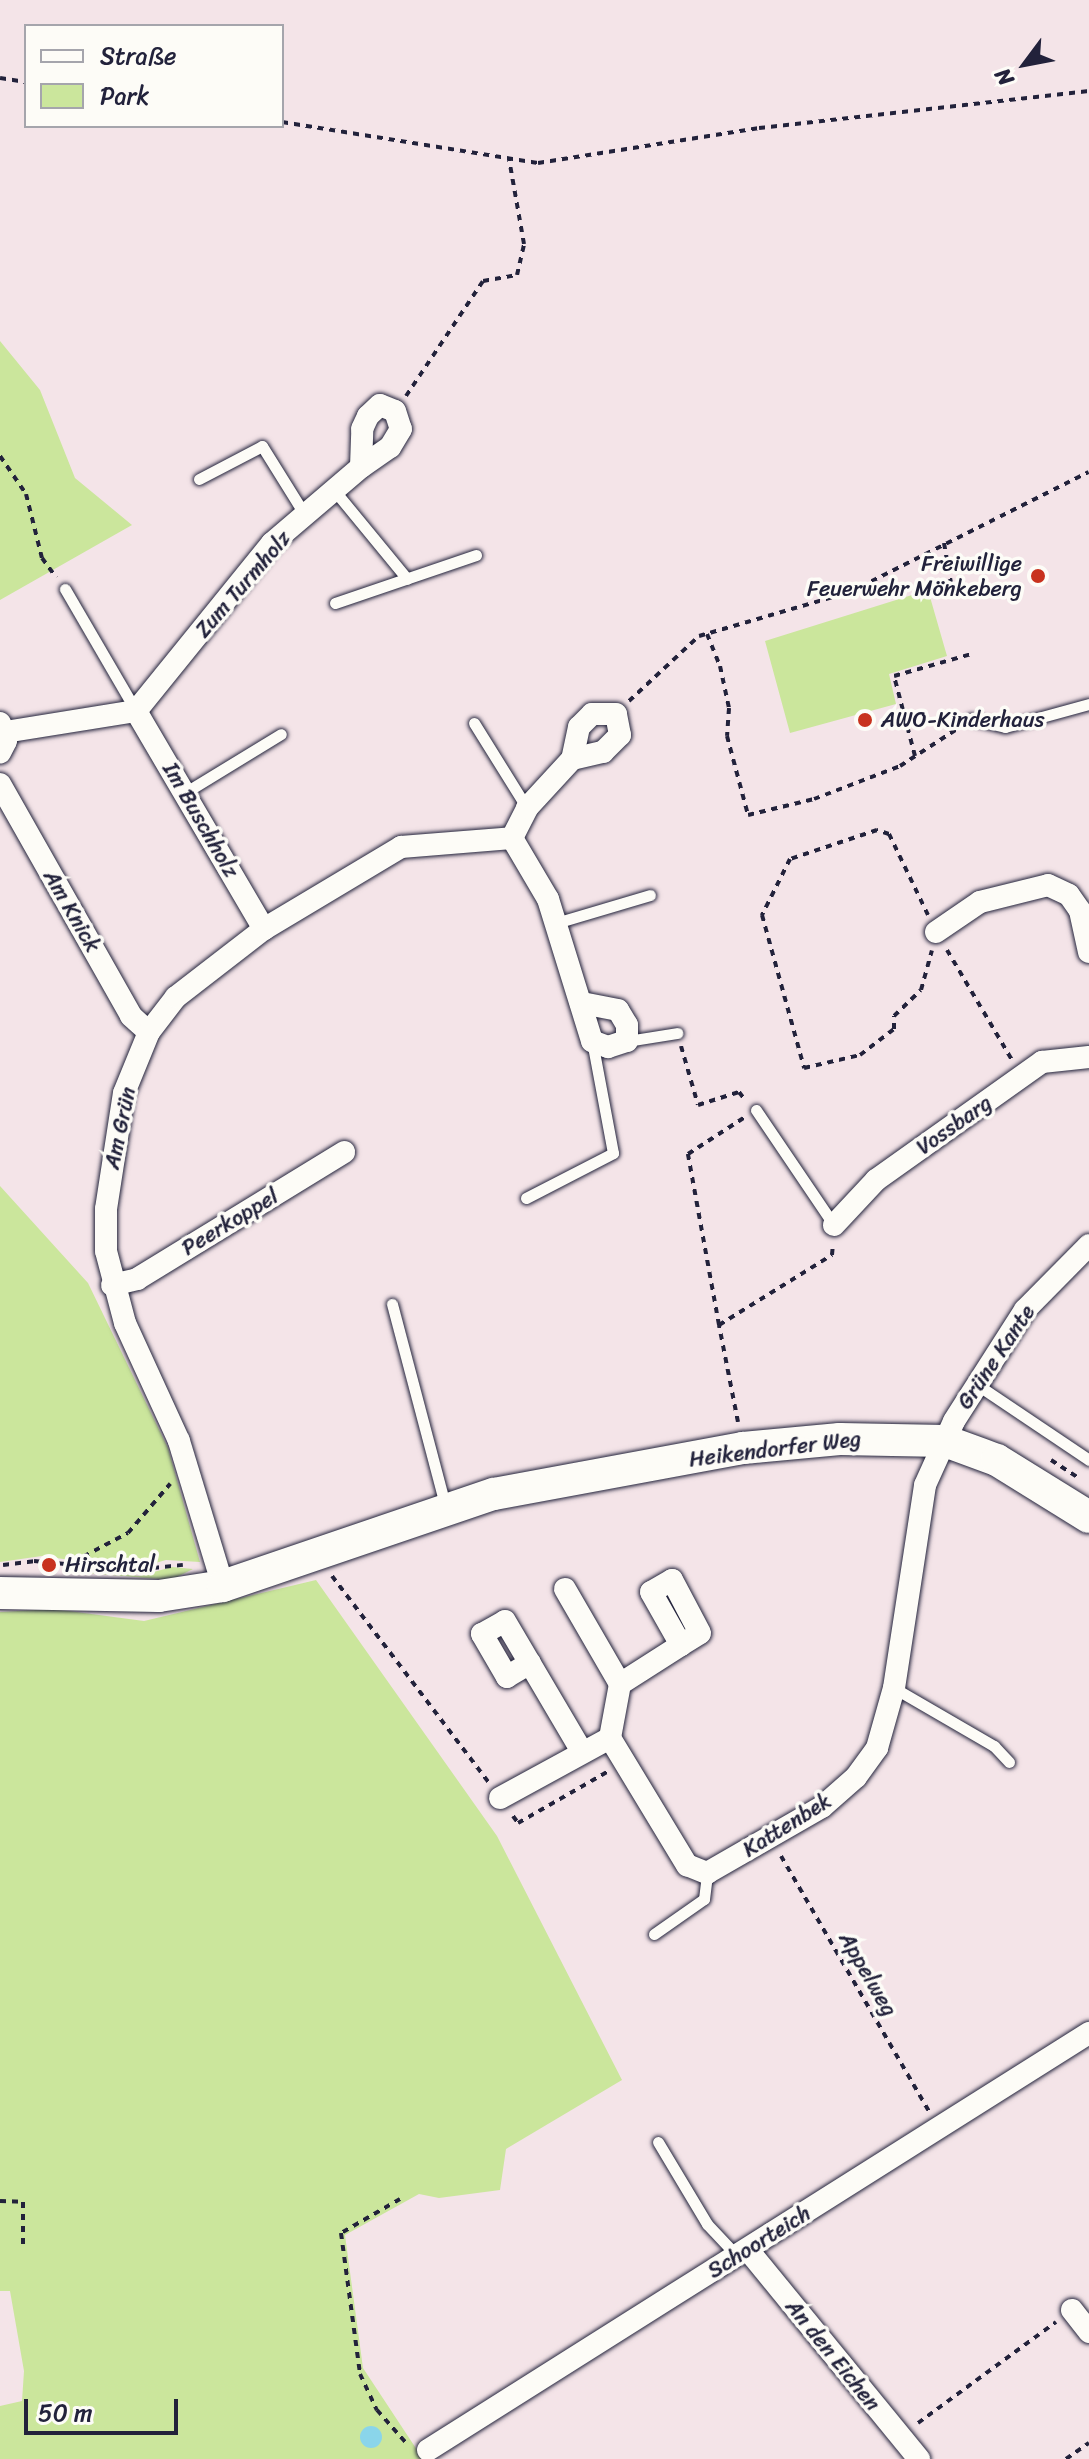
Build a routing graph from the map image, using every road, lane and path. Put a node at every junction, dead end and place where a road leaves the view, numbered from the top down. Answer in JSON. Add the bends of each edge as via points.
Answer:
{"nodes":[{"id":1,"x":0,"y":78,"type":"edge"},
{"id":2,"x":24,"y":82,"type":"edge"},
{"id":3,"x":1089,"y":91,"type":"edge"},
{"id":4,"x":284,"y":122,"type":"edge"},
{"id":5,"x":509,"y":158,"type":"junction"},
{"id":6,"x":395,"y":411,"type":"junction"},
{"id":7,"x":0,"y":456,"type":"edge"},
{"id":8,"x":361,"y":467,"type":"junction"},
{"id":9,"x":1089,"y":472,"type":"edge"},
{"id":10,"x":199,"y":479,"type":"dead end"},
{"id":11,"x":334,"y":490,"type":"junction"},
{"id":12,"x":305,"y":515,"type":"junction"},
{"id":13,"x":944,"y":543,"type":"junction"},
{"id":14,"x":476,"y":555,"type":"dead end"},
{"id":15,"x":407,"y":579,"type":"junction"},
{"id":16,"x":951,"y":583,"type":"dead end"},
{"id":17,"x":65,"y":589,"type":"joint"},
{"id":18,"x":335,"y":603,"type":"dead end"},
{"id":19,"x":707,"y":633,"type":"junction"},
{"id":20,"x":971,"y":654,"type":"dead end"},
{"id":21,"x":1089,"y":704,"type":"edge"},
{"id":22,"x":136,"y":711,"type":"junction"},
{"id":23,"x":616,"y":714,"type":"junction"},
{"id":24,"x":971,"y":719,"type":"joint"},
{"id":25,"x":474,"y":723,"type":"dead end"},
{"id":26,"x":281,"y":734,"type":"dead end"},
{"id":27,"x":2,"y":736,"type":"edge"},
{"id":28,"x":915,"y":756,"type":"junction"},
{"id":29,"x":572,"y":759,"type":"junction"},
{"id":30,"x":0,"y":784,"type":"edge"},
{"id":31,"x":186,"y":792,"type":"junction"},
{"id":32,"x":527,"y":808,"type":"junction"},
{"id":33,"x":512,"y":838,"type":"junction"},
{"id":34,"x":650,"y":895,"type":"dead end"},
{"id":35,"x":556,"y":923,"type":"junction"},
{"id":36,"x":264,"y":929,"type":"junction"},
{"id":37,"x":936,"y":932,"type":"junction"},
{"id":38,"x":1089,"y":952,"type":"edge"},
{"id":39,"x":581,"y":1003,"type":"junction"},
{"id":40,"x":149,"y":1032,"type":"junction"},
{"id":41,"x":677,"y":1033,"type":"joint"},
{"id":42,"x":592,"y":1041,"type":"junction"},
{"id":43,"x":627,"y":1041,"type":"junction"},
{"id":44,"x":1089,"y":1057,"type":"edge"},
{"id":45,"x":1022,"y":1077,"type":"junction"},
{"id":46,"x":739,"y":1092,"type":"dead end"},
{"id":47,"x":756,"y":1110,"type":"joint"},
{"id":48,"x":344,"y":1152,"type":"dead end"},
{"id":49,"x":526,"y":1198,"type":"dead end"},
{"id":50,"x":834,"y":1225,"type":"junction"},
{"id":51,"x":1089,"y":1245,"type":"edge"},
{"id":52,"x":112,"y":1285,"type":"junction"},
{"id":53,"x":392,"y":1304,"type":"dead end"},
{"id":54,"x":719,"y":1325,"type":"junction"},
{"id":55,"x":975,"y":1384,"type":"junction"},
{"id":56,"x":945,"y":1441,"type":"junction"},
{"id":57,"x":743,"y":1448,"type":"junction"},
{"id":58,"x":1089,"y":1460,"type":"edge"},
{"id":59,"x":185,"y":1462,"type":"junction"},
{"id":60,"x":446,"y":1510,"type":"junction"},
{"id":61,"x":1089,"y":1517,"type":"edge"},
{"id":62,"x":71,"y":1563,"type":"dead end"},
{"id":63,"x":336,"y":1582,"type":"dead end"},
{"id":64,"x":223,"y":1586,"type":"junction"},
{"id":65,"x":565,"y":1589,"type":"dead end"},
{"id":66,"x":0,"y":1593,"type":"edge"},
{"id":67,"x":681,"y":1645,"type":"dead end"},
{"id":68,"x":530,"y":1663,"type":"dead end"},
{"id":69,"x":620,"y":1684,"type":"junction"},
{"id":70,"x":894,"y":1688,"type":"junction"},
{"id":71,"x":610,"y":1738,"type":"junction"},
{"id":72,"x":581,"y":1750,"type":"junction"},
{"id":73,"x":626,"y":1761,"type":"junction"},
{"id":74,"x":1009,"y":1762,"type":"dead end"},
{"id":75,"x":500,"y":1798,"type":"junction"},
{"id":76,"x":770,"y":1837,"type":"junction"},
{"id":77,"x":707,"y":1873,"type":"junction"},
{"id":78,"x":654,"y":1934,"type":"dead end"},
{"id":79,"x":1089,"y":2033,"type":"edge"},
{"id":80,"x":938,"y":2127,"type":"junction"},
{"id":81,"x":658,"y":2142,"type":"dead end"},
{"id":82,"x":400,"y":2199,"type":"dead end"},
{"id":83,"x":0,"y":2201,"type":"edge"},
{"id":84,"x":23,"y":2248,"type":"dead end"},
{"id":85,"x":743,"y":2253,"type":"junction"},
{"id":86,"x":1072,"y":2310,"type":"joint"},
{"id":87,"x":1089,"y":2332,"type":"edge"},
{"id":88,"x":899,"y":2436,"type":"junction"},
{"id":89,"x":1089,"y":2443,"type":"edge"},
{"id":90,"x":428,"y":2450,"type":"joint"},
{"id":91,"x":919,"y":2459,"type":"edge"},
{"id":92,"x":1066,"y":2459,"type":"edge"}],
"edges":[{"from":1,"to":2,"type":"path"},
{"from":3,"to":5,"type":"path","via":[[759,128],[538,163]]},
{"from":4,"to":5,"type":"path"},
{"from":5,"to":6,"type":"path","via":[[524,244],[517,275],[483,281]]},
{"from":6,"to":8,"type":"street","name":"Zum Turmholz","via":[[401,429],[390,447]]},
{"from":6,"to":8,"type":"street","via":[[380,405],[368,416],[362,429]]},
{"from":7,"to":17,"type":"path","via":[[26,494],[42,558]]},
{"from":8,"to":11,"type":"street","name":"Zum Turmholz"},
{"from":9,"to":13,"type":"path"},
{"from":10,"to":12,"type":"lane","via":[[262,446]]},
{"from":11,"to":12,"type":"street","name":"Zum Turmholz"},
{"from":11,"to":15,"type":"lane"},
{"from":12,"to":22,"type":"street","name":"Zum Turmholz","via":[[272,543]]},
{"from":13,"to":16,"type":"path"},
{"from":13,"to":19,"type":"path","via":[[850,592]]},
{"from":14,"to":15,"type":"lane"},
{"from":15,"to":18,"type":"lane"},
{"from":17,"to":22,"type":"lane","name":"Im Buschholz"},
{"from":19,"to":23,"type":"path"},
{"from":19,"to":28,"type":"path","via":[[720,666],[729,708],[727,736],[748,815],[814,799]]},
{"from":20,"to":28,"type":"path","via":[[894,676]]},
{"from":21,"to":24,"type":"lane","via":[[1005,727]]},
{"from":22,"to":27,"type":"street"},
{"from":22,"to":31,"type":"street","name":"Im Buschholz"},
{"from":23,"to":29,"type":"street","via":[[592,714],[579,727]]},
{"from":23,"to":29,"type":"street","via":[[620,735],[603,752]]},
{"from":24,"to":28,"type":"path"},
{"from":25,"to":32,"type":"lane"},
{"from":26,"to":31,"type":"lane"},
{"from":29,"to":32,"type":"street"},
{"from":30,"to":40,"type":"street","name":"Am Knick","via":[[131,1016]]},
{"from":31,"to":36,"type":"street","name":"Im Buschholz"},
{"from":32,"to":33,"type":"street"},
{"from":33,"to":35,"type":"street"},
{"from":33,"to":36,"type":"street","name":"Am Grün","via":[[401,847]]},
{"from":34,"to":35,"type":"lane"},
{"from":35,"to":39,"type":"street"},
{"from":36,"to":40,"type":"street","name":"Am Grün","via":[[176,997]]},
{"from":37,"to":37,"type":"path","via":[[889,834],[877,830],[790,859],[762,915],[804,1068],[860,1055],[894,1029],[894,1016],[921,990]]},
{"from":37,"to":38,"type":"street","via":[[980,902],[1048,885],[1069,895],[1080,911]]},
{"from":37,"to":45,"type":"path"},
{"from":39,"to":42,"type":"street"},
{"from":39,"to":43,"type":"street","via":[[618,1010],[627,1025]]},
{"from":40,"to":52,"type":"street","name":"Am Grün","via":[[124,1093],[114,1149],[106,1209]]},
{"from":41,"to":43,"type":"lane"},
{"from":41,"to":46,"type":"path","via":[[698,1105]]},
{"from":42,"to":43,"type":"street","via":[[608,1047]]},
{"from":42,"to":49,"type":"lane","via":[[613,1153]]},
{"from":44,"to":45,"type":"street","name":"Vossbarg","via":[[1042,1062]]},
{"from":45,"to":50,"type":"street","name":"Vossbarg","via":[[876,1180]]},
{"from":47,"to":50,"type":"lane"},
{"from":47,"to":54,"type":"path","via":[[688,1154]]},
{"from":48,"to":52,"type":"street","name":"Peerkoppel","via":[[137,1279]]},
{"from":50,"to":54,"type":"path","via":[[832,1255]]},
{"from":51,"to":55,"type":"street","name":"Grüne Kante","via":[[1025,1310]]},
{"from":52,"to":59,"type":"street","name":"Am Grün"},
{"from":53,"to":60,"type":"lane"},
{"from":54,"to":57,"type":"path"},
{"from":55,"to":56,"type":"street","name":"Grüne Kante"},
{"from":55,"to":58,"type":"lane"},
{"from":56,"to":57,"type":"street","name":"Heikendorfer Weg","via":[[893,1436]]},
{"from":56,"to":61,"type":"street","name":"Heikendorfer Weg","via":[[997,1460]]},
{"from":56,"to":70,"type":"street","name":"Kattenbek","via":[[923,1497]]},
{"from":57,"to":60,"type":"street","name":"Heikendorfer Weg","via":[[494,1494]]},
{"from":59,"to":62,"type":"path","via":[[128,1533]]},
{"from":59,"to":64,"type":"street","name":"Am Grün"},
{"from":60,"to":64,"type":"street","name":"Heikendorfer Weg"},
{"from":63,"to":75,"type":"path"},
{"from":64,"to":66,"type":"street","name":"Heikendorfer Weg","via":[[159,1596]]},
{"from":65,"to":69,"type":"street"},
{"from":67,"to":69,"type":"street"},
{"from":68,"to":72,"type":"street"},
{"from":69,"to":71,"type":"street"},
{"from":70,"to":74,"type":"lane","via":[[994,1746]]},
{"from":70,"to":76,"type":"street","name":"Kattenbek","via":[[877,1748],[856,1777],[822,1807]]},
{"from":71,"to":72,"type":"street"},
{"from":71,"to":73,"type":"street"},
{"from":72,"to":75,"type":"street"},
{"from":73,"to":75,"type":"path","via":[[518,1823]]},
{"from":73,"to":77,"type":"street","via":[[687,1865]]},
{"from":76,"to":77,"type":"street","name":"Kattenbek"},
{"from":76,"to":80,"type":"path","name":"Appelweg"},
{"from":77,"to":78,"type":"lane","via":[[704,1899]]},
{"from":79,"to":80,"type":"street","name":"Schoorteich"},
{"from":80,"to":85,"type":"street","name":"Schoorteich"},
{"from":81,"to":85,"type":"lane","via":[[707,2224]]},
{"from":82,"to":90,"type":"path","via":[[341,2233],[360,2374],[377,2410],[413,2451]]},
{"from":83,"to":84,"type":"path","via":[[23,2202]]},
{"from":85,"to":88,"type":"street","name":"An den Eichen"},
{"from":85,"to":90,"type":"street","name":"Schoorteich"},
{"from":86,"to":87,"type":"street"},
{"from":86,"to":88,"type":"path"},
{"from":88,"to":91,"type":"street","name":"An den Eichen"},
{"from":89,"to":92,"type":"path"}]}
